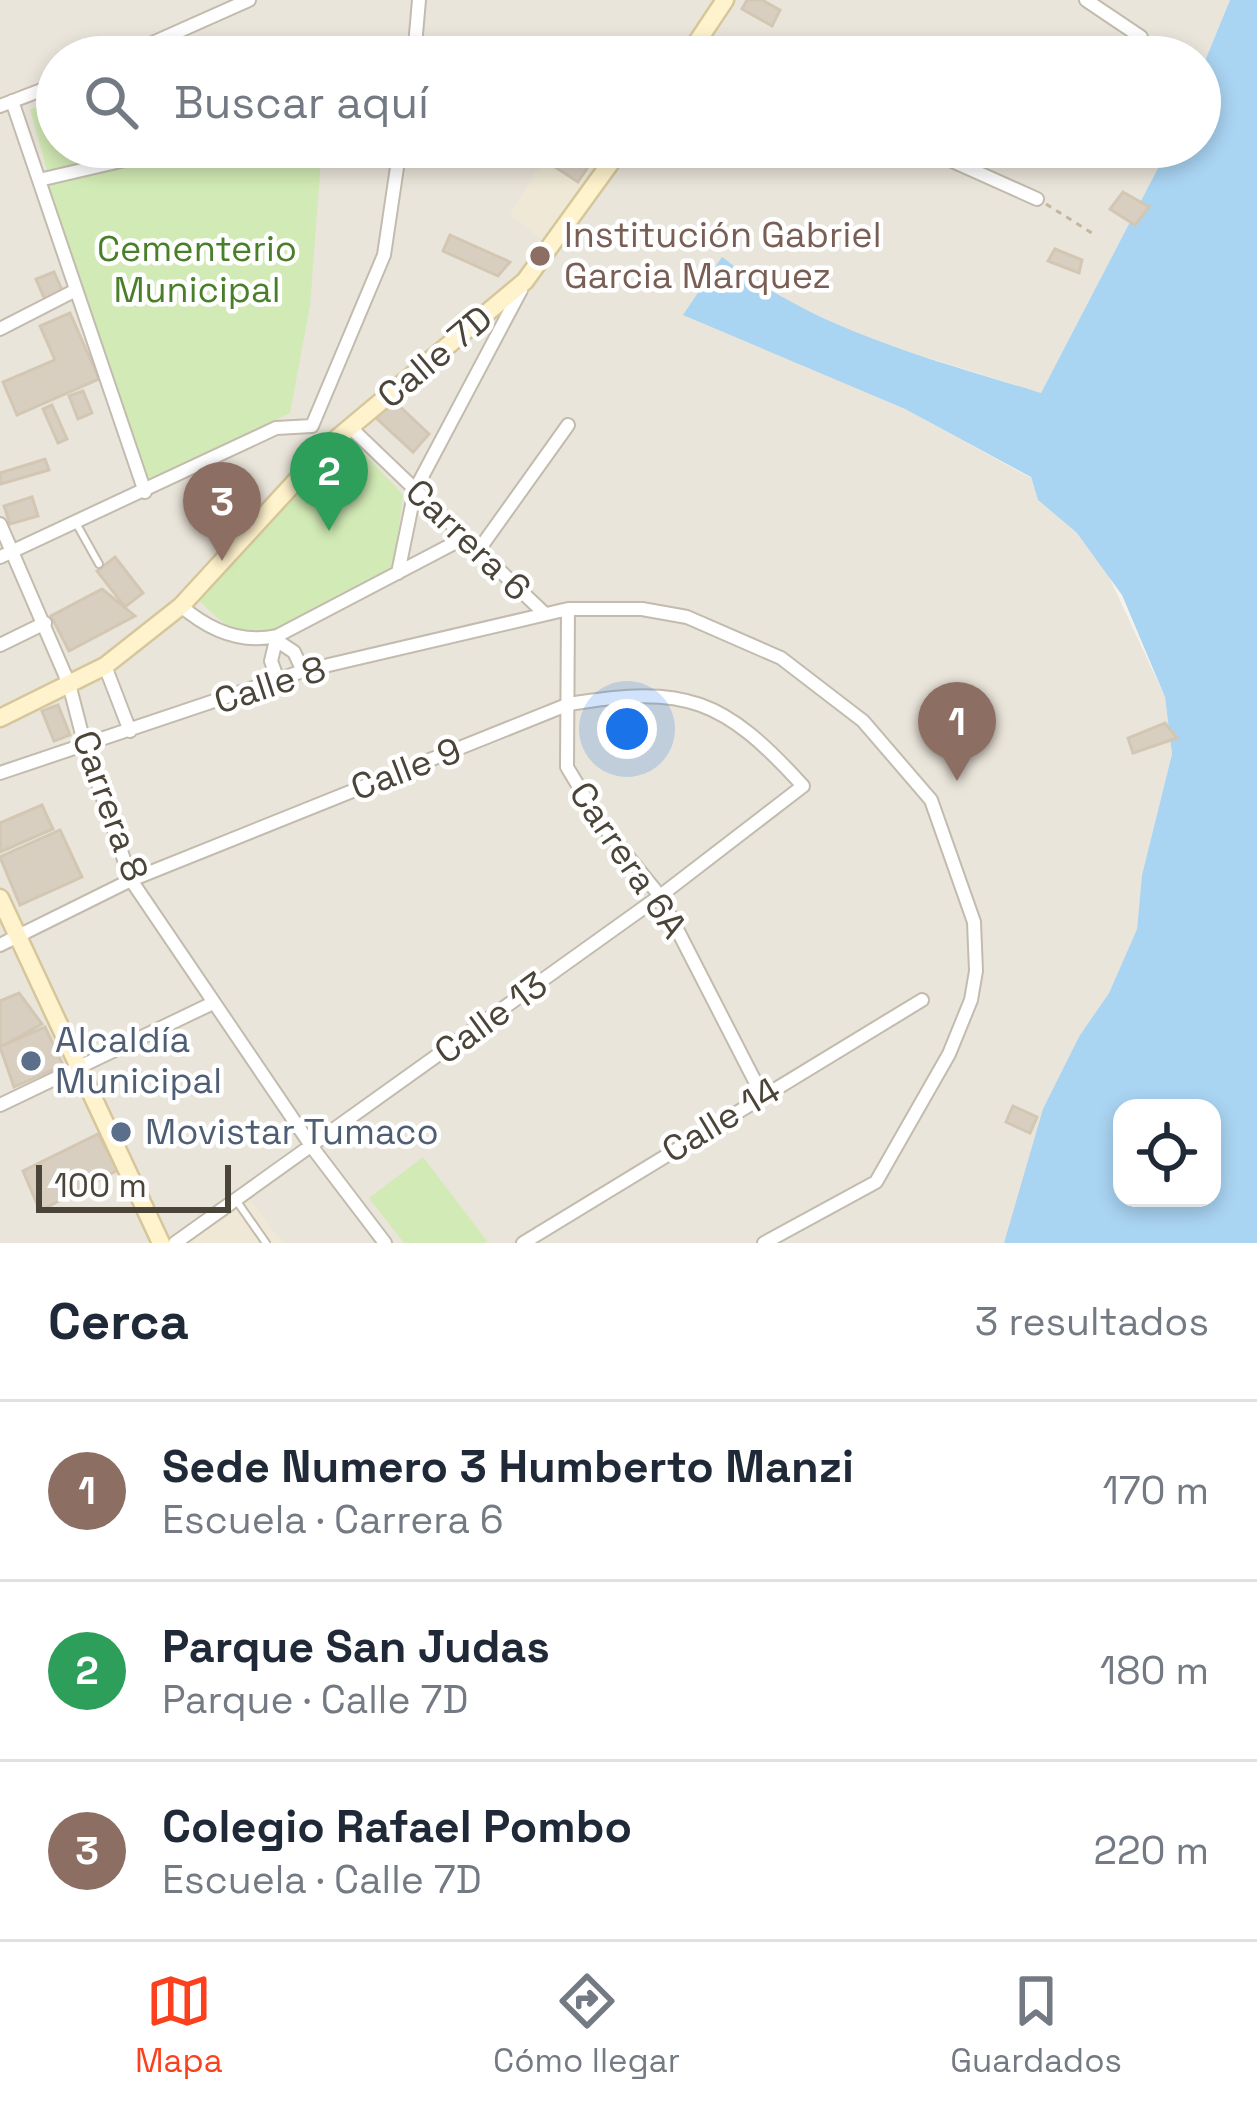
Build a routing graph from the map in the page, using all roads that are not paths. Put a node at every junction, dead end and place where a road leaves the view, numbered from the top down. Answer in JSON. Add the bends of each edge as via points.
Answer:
{"nodes":[{"id":1,"x":249,"y":0,"type":"edge"},
{"id":2,"x":419,"y":0,"type":"edge"},
{"id":3,"x":725,"y":0,"type":"edge"},
{"id":4,"x":1086,"y":0,"type":"edge"},
{"id":5,"x":168,"y":36,"type":"edge"},
{"id":6,"x":416,"y":36,"type":"edge"},
{"id":7,"x":701,"y":36,"type":"edge"},
{"id":8,"x":1139,"y":36,"type":"edge"},
{"id":9,"x":36,"y":92,"type":"edge"},
{"id":10,"x":6,"y":104,"type":"edge"},
{"id":11,"x":91,"y":168,"type":"edge"},
{"id":12,"x":397,"y":168,"type":"edge"},
{"id":13,"x":607,"y":168,"type":"edge"},
{"id":14,"x":968,"y":168,"type":"edge"},
{"id":15,"x":39,"y":180,"type":"junction"},
{"id":16,"x":1043,"y":202,"type":"road end"},
{"id":17,"x":525,"y":281,"type":"junction"},
{"id":18,"x":76,"y":290,"type":"junction"},
{"id":19,"x":0,"y":329,"type":"edge"},
{"id":20,"x":568,"y":425,"type":"dead end"},
{"id":21,"x":312,"y":426,"type":"junction"},
{"id":22,"x":350,"y":428,"type":"junction"},
{"id":23,"x":328,"y":445,"type":"junction"},
{"id":24,"x":415,"y":490,"type":"junction"},
{"id":25,"x":145,"y":492,"type":"junction"},
{"id":26,"x":76,"y":523,"type":"junction"},
{"id":27,"x":0,"y":524,"type":"edge"},
{"id":28,"x":464,"y":538,"type":"junction"},
{"id":29,"x":478,"y":550,"type":"junction"},
{"id":30,"x":5,"y":555,"type":"edge"},
{"id":31,"x":99,"y":564,"type":"dead end"},
{"id":32,"x":398,"y":573,"type":"junction"},
{"id":33,"x":181,"y":606,"type":"junction"},
{"id":34,"x":568,"y":608,"type":"junction"},
{"id":35,"x":544,"y":614,"type":"junction"},
{"id":36,"x":45,"y":622,"type":"junction"},
{"id":37,"x":278,"y":639,"type":"junction"},
{"id":38,"x":0,"y":645,"type":"edge"},
{"id":39,"x":105,"y":666,"type":"junction"},
{"id":40,"x":303,"y":671,"type":"junction"},
{"id":41,"x":278,"y":680,"type":"junction"},
{"id":42,"x":69,"y":684,"type":"junction"},
{"id":43,"x":569,"y":704,"type":"junction"},
{"id":44,"x":0,"y":718,"type":"edge"},
{"id":45,"x":130,"y":731,"type":"junction"},
{"id":46,"x":85,"y":746,"type":"junction"},
{"id":47,"x":0,"y":772,"type":"edge"},
{"id":48,"x":803,"y":786,"type":"joint"},
{"id":49,"x":131,"y":880,"type":"junction"},
{"id":50,"x":660,"y":896,"type":"junction"},
{"id":51,"x":0,"y":898,"type":"edge"},
{"id":52,"x":18,"y":935,"type":"junction"},
{"id":53,"x":0,"y":945,"type":"edge"},
{"id":54,"x":922,"y":1000,"type":"dead end"},
{"id":55,"x":213,"y":1003,"type":"junction"},
{"id":56,"x":79,"y":1068,"type":"junction"},
{"id":57,"x":762,"y":1095,"type":"junction"},
{"id":58,"x":0,"y":1105,"type":"edge"},
{"id":59,"x":312,"y":1147,"type":"junction"},
{"id":60,"x":236,"y":1200,"type":"junction"},
{"id":61,"x":161,"y":1243,"type":"edge"},
{"id":62,"x":175,"y":1243,"type":"edge"},
{"id":63,"x":266,"y":1243,"type":"edge"},
{"id":64,"x":385,"y":1243,"type":"edge"},
{"id":65,"x":523,"y":1243,"type":"edge"},
{"id":66,"x":764,"y":1243,"type":"edge"}],
"edges":[{"from":1,"to":5,"type":"street"},
{"from":2,"to":6,"type":"street"},
{"from":3,"to":7,"type":"main road"},
{"from":4,"to":8,"type":"street"},
{"from":9,"to":10,"type":"street"},
{"from":10,"to":15,"type":"street"},
{"from":11,"to":15,"type":"street"},
{"from":12,"to":21,"type":"street","via":[[384,255]]},
{"from":13,"to":17,"type":"main road","name":"Calle 7D"},
{"from":14,"to":16,"type":"street"},
{"from":15,"to":18,"type":"street"},
{"from":17,"to":22,"type":"main road","name":"Calle 7D"},
{"from":17,"to":24,"type":"street"},
{"from":18,"to":19,"type":"street"},
{"from":18,"to":25,"type":"street"},
{"from":20,"to":29,"type":"street"},
{"from":21,"to":23,"type":"street"},
{"from":21,"to":25,"type":"street","via":[[276,428]]},
{"from":22,"to":23,"type":"main road","name":"Calle 7D"},
{"from":22,"to":24,"type":"street","name":"Carrera 6"},
{"from":23,"to":33,"type":"main road","name":"Calle 7D"},
{"from":24,"to":28,"type":"street","name":"Carrera 6"},
{"from":24,"to":32,"type":"street"},
{"from":25,"to":26,"type":"street"},
{"from":26,"to":30,"type":"street"},
{"from":26,"to":31,"type":"lane"},
{"from":27,"to":30,"type":"street","name":"Carrera 8"},
{"from":28,"to":29,"type":"street","name":"Carrera 6"},
{"from":28,"to":32,"type":"street"},
{"from":29,"to":35,"type":"street","name":"Carrera 6"},
{"from":30,"to":36,"type":"street","name":"Carrera 8"},
{"from":32,"to":37,"type":"street"},
{"from":33,"to":37,"type":"street","via":[[252,642]]},
{"from":33,"to":39,"type":"main road","name":"Calle 7D"},
{"from":34,"to":35,"type":"street","name":"Carrera 6"},
{"from":34,"to":43,"type":"street","name":"Carrera 6A"},
{"from":34,"to":66,"type":"street","name":"Carrera 6","via":[[642,608],[698,620],[781,658],[863,722],[931,800],[974,922],[971,1000],[876,1182]]},
{"from":35,"to":40,"type":"street","name":"Calle 8"},
{"from":36,"to":38,"type":"street"},
{"from":36,"to":42,"type":"street","name":"Carrera 8"},
{"from":37,"to":40,"type":"street"},
{"from":37,"to":41,"type":"street","via":[[271,661]]},
{"from":39,"to":42,"type":"main road","name":"Calle 7D"},
{"from":39,"to":45,"type":"street"},
{"from":40,"to":41,"type":"street","name":"Calle 8"},
{"from":41,"to":45,"type":"street","name":"Calle 8"},
{"from":42,"to":44,"type":"main road","name":"Calle 7D"},
{"from":42,"to":46,"type":"street","name":"Carrera 8"},
{"from":43,"to":48,"type":"street","name":"Calle 9","via":[[634,693],[696,703],[756,734]]},
{"from":43,"to":49,"type":"street","name":"Calle 9"},
{"from":43,"to":50,"type":"street","name":"Carrera 6A","via":[[567,767]]},
{"from":45,"to":46,"type":"street","name":"Calle 8"},
{"from":46,"to":47,"type":"street","name":"Calle 8"},
{"from":46,"to":49,"type":"street","name":"Carrera 8"},
{"from":48,"to":50,"type":"street","name":"Calle 13"},
{"from":49,"to":52,"type":"street","name":"Calle 9"},
{"from":49,"to":55,"type":"street","name":"Carrera 8"},
{"from":50,"to":57,"type":"street","name":"Carrera 6A"},
{"from":50,"to":59,"type":"street","name":"Calle 13"},
{"from":51,"to":52,"type":"main road"},
{"from":52,"to":53,"type":"street","name":"Calle 9"},
{"from":52,"to":56,"type":"main road"},
{"from":54,"to":57,"type":"street","name":"Calle 14"},
{"from":55,"to":56,"type":"street"},
{"from":55,"to":59,"type":"street","name":"Carrera 8"},
{"from":56,"to":58,"type":"street"},
{"from":56,"to":61,"type":"main road"},
{"from":57,"to":65,"type":"street","name":"Calle 14"},
{"from":59,"to":60,"type":"street","name":"Calle 13"},
{"from":59,"to":64,"type":"street","name":"Carrera 8"},
{"from":60,"to":62,"type":"street","name":"Calle 13"},
{"from":60,"to":63,"type":"lane"}]}
